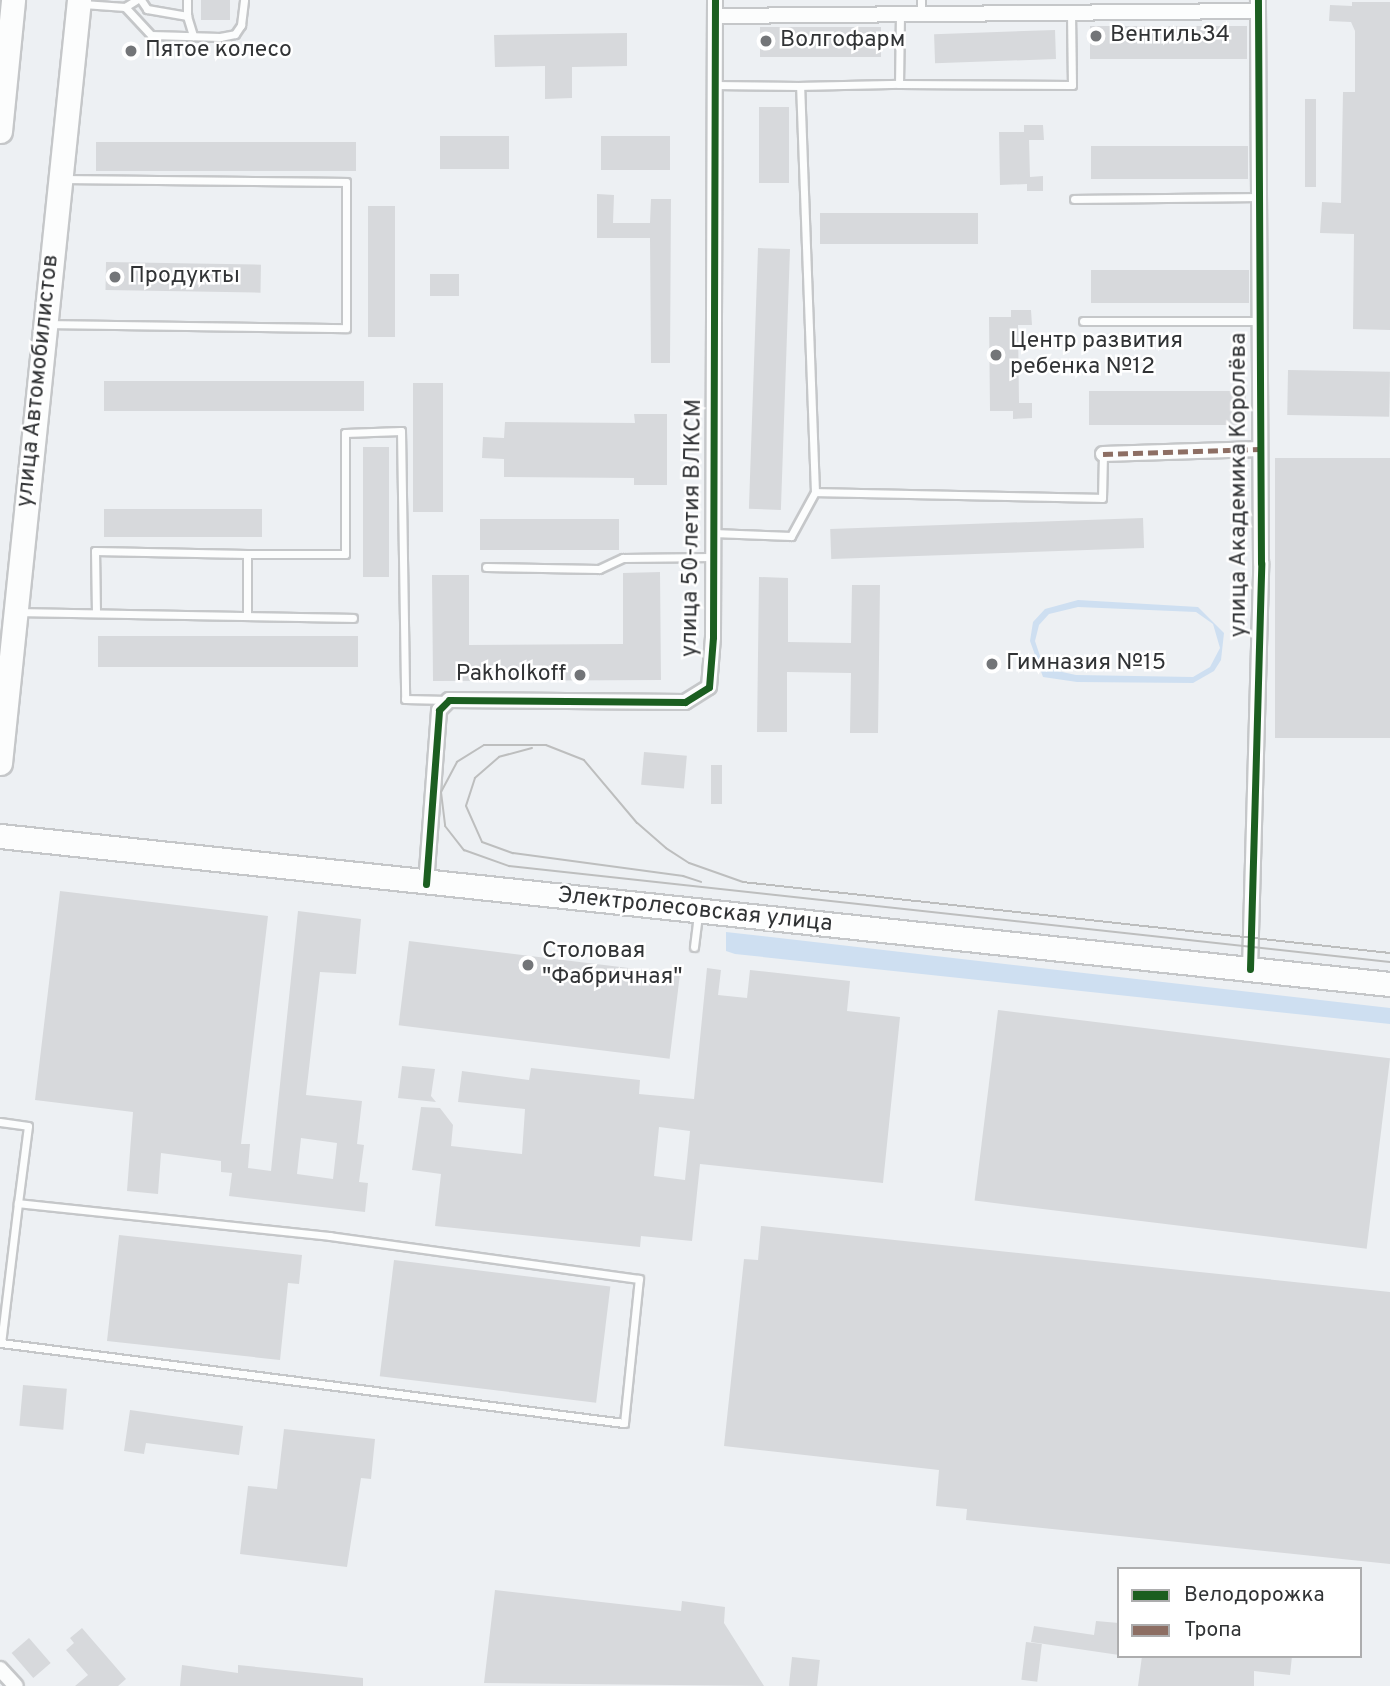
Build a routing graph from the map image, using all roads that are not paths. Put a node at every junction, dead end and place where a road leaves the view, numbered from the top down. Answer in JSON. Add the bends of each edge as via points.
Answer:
{"nodes":[{"id":1,"x":13,"y":0,"type":"edge"},
{"id":2,"x":139,"y":0,"type":"edge"},
{"id":3,"x":187,"y":0,"type":"edge"},
{"id":4,"x":244,"y":0,"type":"edge"},
{"id":5,"x":715,"y":0,"type":"edge"},
{"id":6,"x":79,"y":2,"type":"edge"},
{"id":7,"x":1258,"y":5,"type":"edge"},
{"id":8,"x":125,"y":7,"type":"junction"},
{"id":9,"x":921,"y":7,"type":"edge"},
{"id":10,"x":1071,"y":13,"type":"junction"},
{"id":11,"x":900,"y":15,"type":"junction"},
{"id":12,"x":187,"y":16,"type":"junction"},
{"id":13,"x":715,"y":16,"type":"junction"},
{"id":14,"x":192,"y":36,"type":"junction"},
{"id":15,"x":899,"y":84,"type":"junction"},
{"id":16,"x":714,"y":85,"type":"junction"},
{"id":17,"x":800,"y":86,"type":"junction"},
{"id":18,"x":0,"y":131,"type":"edge"},
{"id":19,"x":61,"y":179,"type":"junction"},
{"id":20,"x":1259,"y":197,"type":"junction"},
{"id":21,"x":1074,"y":199,"type":"dead end"},
{"id":22,"x":1083,"y":321,"type":"dead end"},
{"id":23,"x":1260,"y":321,"type":"junction"},
{"id":24,"x":44,"y":324,"type":"junction"},
{"id":25,"x":1260,"y":449,"type":"junction"},
{"id":26,"x":1103,"y":454,"type":"joint"},
{"id":27,"x":815,"y":492,"type":"junction"},
{"id":28,"x":713,"y":533,"type":"junction"},
{"id":29,"x":247,"y":554,"type":"junction"},
{"id":30,"x":713,"y":557,"type":"junction"},
{"id":31,"x":486,"y":567,"type":"dead end"},
{"id":32,"x":16,"y":612,"type":"junction"},
{"id":33,"x":96,"y":613,"type":"junction"},
{"id":34,"x":247,"y":616,"type":"junction"},
{"id":35,"x":353,"y":618,"type":"dead end"},
{"id":36,"x":449,"y":700,"type":"junction"},
{"id":37,"x":0,"y":763,"type":"edge"},
{"id":38,"x":0,"y":823,"type":"edge"},
{"id":39,"x":0,"y":836,"type":"edge"},
{"id":40,"x":55,"y":844,"type":"junction"},
{"id":41,"x":426,"y":884,"type":"junction"},
{"id":42,"x":698,"y":911,"type":"junction"},
{"id":43,"x":694,"y":947,"type":"dead end"},
{"id":44,"x":1250,"y":969,"type":"junction"},
{"id":45,"x":1390,"y":984,"type":"edge"},
{"id":46,"x":0,"y":1122,"type":"edge"},
{"id":47,"x":18,"y":1203,"type":"junction"},
{"id":48,"x":0,"y":1669,"type":"edge"},
{"id":49,"x":16,"y":1686,"type":"edge"}],
"edges":[{"from":1,"to":18,"type":"main road"},
{"from":2,"to":8,"type":"lane"},
{"from":2,"to":12,"type":"lane","via":[[147,9]]},
{"from":3,"to":12,"type":"lane"},
{"from":4,"to":14,"type":"lane","via":[[235,34]]},
{"from":5,"to":13,"type":"street","name":"улица 50-летия ВЛКСМ"},
{"from":6,"to":8,"type":"lane"},
{"from":6,"to":19,"type":"main road","name":"улица Автомобилистов"},
{"from":7,"to":10,"type":"street"},
{"from":7,"to":20,"type":"street","name":"улица Академика Королёва"},
{"from":8,"to":14,"type":"lane","via":[[151,35]]},
{"from":9,"to":10,"type":"street"},
{"from":9,"to":11,"type":"street"},
{"from":10,"to":15,"type":"lane","via":[[1072,85]]},
{"from":11,"to":13,"type":"street"},
{"from":11,"to":15,"type":"lane"},
{"from":12,"to":14,"type":"lane"},
{"from":13,"to":16,"type":"street","name":"улица 50-летия ВЛКСМ"},
{"from":15,"to":17,"type":"lane"},
{"from":16,"to":17,"type":"lane"},
{"from":16,"to":28,"type":"street","name":"улица 50-летия ВЛКСМ"},
{"from":17,"to":27,"type":"lane"},
{"from":19,"to":24,"type":"main road","name":"улица Автомобилистов"},
{"from":19,"to":24,"type":"lane","via":[[346,182],[346,328]]},
{"from":20,"to":21,"type":"lane"},
{"from":20,"to":23,"type":"street","name":"улица Академика Королёва"},
{"from":22,"to":23,"type":"lane"},
{"from":23,"to":25,"type":"street","name":"улица Академика Королёва"},
{"from":24,"to":32,"type":"main road","name":"улица Автомобилистов"},
{"from":25,"to":26,"type":"street"},
{"from":25,"to":44,"type":"street","name":"улица Академика Королёва"},
{"from":26,"to":27,"type":"lane","via":[[1102,498]]},
{"from":27,"to":28,"type":"lane","via":[[791,536]]},
{"from":28,"to":30,"type":"street","name":"улица 50-летия ВЛКСМ"},
{"from":29,"to":33,"type":"lane","via":[[95,551]]},
{"from":29,"to":34,"type":"lane"},
{"from":29,"to":36,"type":"lane","via":[[345,554],[345,433],[401,431],[405,699]]},
{"from":30,"to":31,"type":"lane","via":[[623,558],[599,569]]},
{"from":30,"to":36,"type":"street","name":"улица 50-летия ВЛКСМ","via":[[709,687],[685,702]]},
{"from":32,"to":33,"type":"lane"},
{"from":32,"to":37,"type":"main road","name":"улица Автомобилистов"},
{"from":33,"to":34,"type":"lane"},
{"from":34,"to":35,"type":"lane"},
{"from":36,"to":41,"type":"street","via":[[439,710]]},
{"from":38,"to":40,"type":"main road"},
{"from":39,"to":40,"type":"main road","name":"Электролесовская улица"},
{"from":40,"to":41,"type":"main road","name":"Электролесовская улица"},
{"from":41,"to":42,"type":"main road","name":"Электролесовская улица"},
{"from":42,"to":43,"type":"lane"},
{"from":42,"to":44,"type":"main road","name":"Электролесовская улица"},
{"from":44,"to":45,"type":"main road","name":"Электролесовская улица"},
{"from":46,"to":47,"type":"lane","via":[[28,1126]]},
{"from":47,"to":47,"type":"lane","via":[[1,1343],[624,1423],[639,1279],[330,1236]]},
{"from":48,"to":49,"type":"street"}]}
